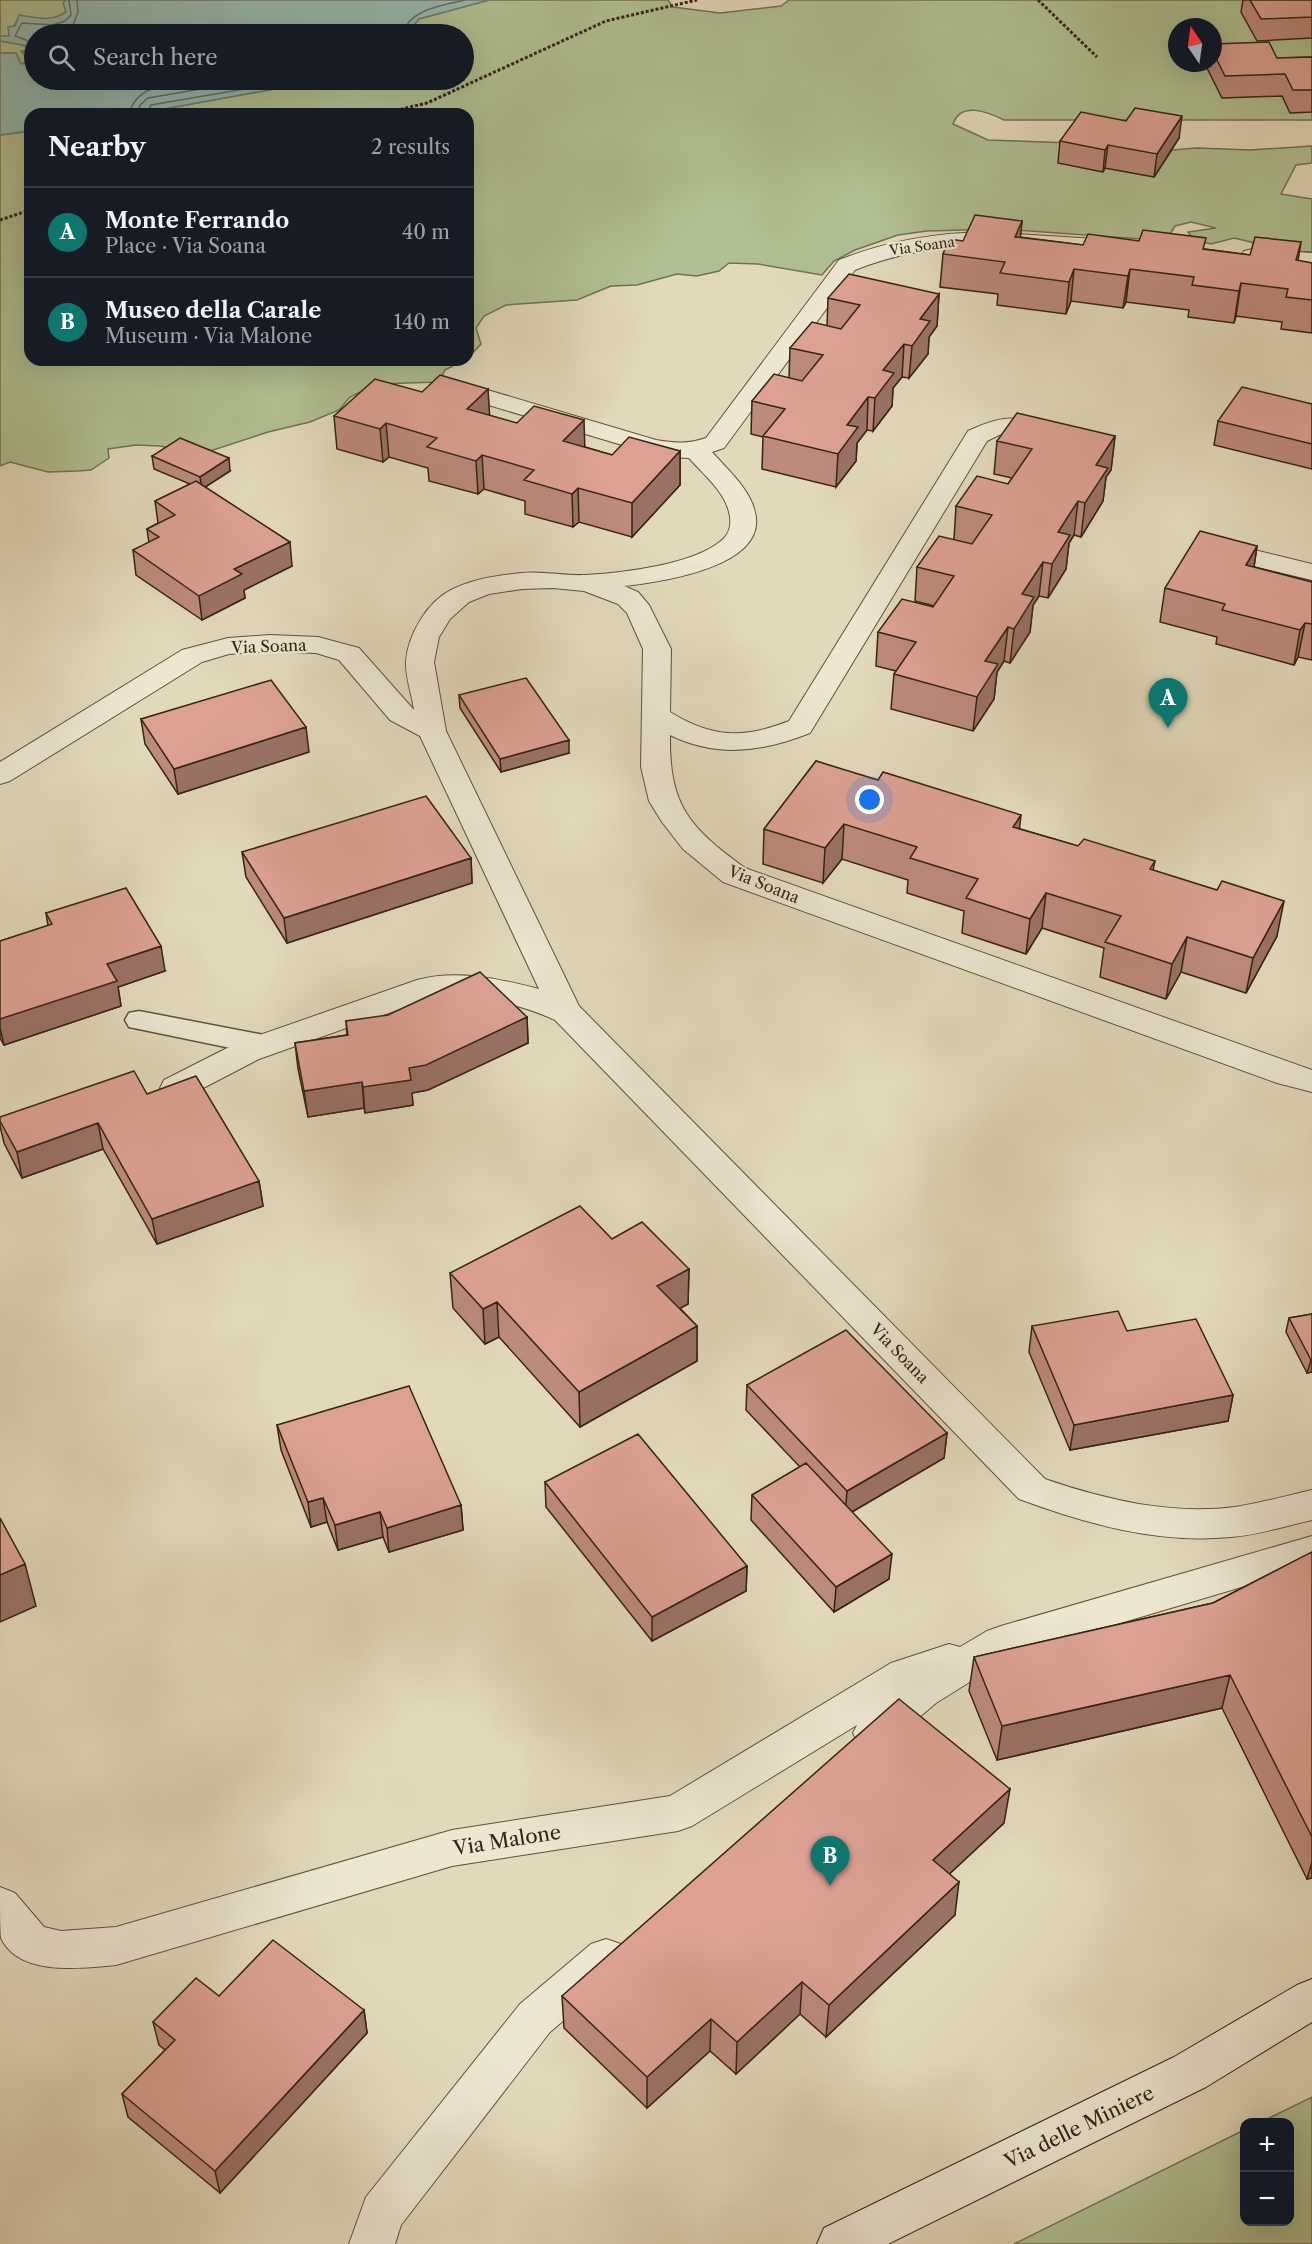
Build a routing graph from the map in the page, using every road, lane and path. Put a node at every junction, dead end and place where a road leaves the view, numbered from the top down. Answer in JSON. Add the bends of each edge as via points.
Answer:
{"nodes":[{"id":1,"x":697,"y":0,"type":"edge"},
{"id":2,"x":1038,"y":0,"type":"edge"},
{"id":3,"x":1097,"y":57,"type":"dead end"},
{"id":4,"x":474,"y":82,"type":"edge"},
{"id":5,"x":456,"y":90,"type":"edge"},
{"id":6,"x":407,"y":108,"type":"edge"},
{"id":7,"x":24,"y":212,"type":"edge"},
{"id":8,"x":0,"y":220,"type":"edge"},
{"id":9,"x":1157,"y":249,"type":"edge"},
{"id":10,"x":1228,"y":254,"type":"edge"},
{"id":11,"x":1312,"y":260,"type":"edge"},
{"id":12,"x":464,"y":390,"type":"edge"},
{"id":13,"x":1015,"y":425,"type":"edge"},
{"id":14,"x":697,"y":451,"type":"junction"},
{"id":15,"x":1217,"y":549,"type":"edge"},
{"id":16,"x":1312,"y":572,"type":"edge"},
{"id":17,"x":585,"y":583,"type":"junction"},
{"id":18,"x":656,"y":715,"type":"junction"},
{"id":19,"x":432,"y":731,"type":"junction"},
{"id":20,"x":0,"y":775,"type":"edge"},
{"id":21,"x":566,"y":1012,"type":"junction"},
{"id":22,"x":139,"y":1020,"type":"dead end"},
{"id":23,"x":264,"y":1045,"type":"junction"},
{"id":24,"x":1312,"y":1081,"type":"edge"},
{"id":25,"x":176,"y":1088,"type":"edge"},
{"id":26,"x":1312,"y":1505,"type":"edge"},
{"id":27,"x":1312,"y":1551,"type":"edge"},
{"id":28,"x":1001,"y":1642,"type":"junction"},
{"id":29,"x":841,"y":1760,"type":"edge"},
{"id":30,"x":0,"y":1906,"type":"edge"},
{"id":31,"x":634,"y":1935,"type":"edge"},
{"id":32,"x":1312,"y":1999,"type":"edge"},
{"id":33,"x":372,"y":2244,"type":"edge"},
{"id":34,"x":840,"y":2244,"type":"edge"}],
"edges":[{"from":1,"to":4,"type":"path","via":[[606,21]]},
{"from":2,"to":3,"type":"path"},
{"from":5,"to":6,"type":"path"},
{"from":7,"to":8,"type":"path"},
{"from":9,"to":14,"type":"street","name":"Via Soana","via":[[1002,239],[897,247],[868,255],[847,265],[716,443]]},
{"from":10,"to":11,"type":"street"},
{"from":12,"to":14,"type":"street","via":[[651,446],[675,452]]},
{"from":13,"to":18,"type":"street","via":[[977,436],[800,727],[763,740],[705,741],[677,730]]},
{"from":14,"to":17,"type":"street","name":"Via Soana","via":[[744,515],[742,532],[731,548],[711,559],[681,567]]},
{"from":15,"to":16,"type":"street"},
{"from":17,"to":18,"type":"street","name":"Via Soana","via":[[628,598],[639,611],[657,649]]},
{"from":17,"to":19,"type":"street","name":"Via Soana","via":[[522,581],[484,587],[459,596],[440,614],[425,637],[420,662]]},
{"from":18,"to":24,"type":"street","name":"Via Soana","via":[[655,767],[664,806],[710,858],[734,875]]},
{"from":19,"to":20,"type":"street","name":"Via Soana","via":[[400,714],[349,654],[318,645],[228,646],[192,656]]},
{"from":19,"to":21,"type":"street","name":"Via Soana"},
{"from":21,"to":23,"type":"street","name":"Via Soana","via":[[537,999],[499,990],[428,988]]},
{"from":21,"to":26,"type":"street","name":"Via Soana","via":[[1032,1488],[1083,1508],[1144,1522],[1223,1523]]},
{"from":22,"to":23,"type":"lane"},
{"from":23,"to":25,"type":"street","name":"Via Soana"},
{"from":27,"to":28,"type":"street"},
{"from":28,"to":29,"type":"street","via":[[922,1691]]},
{"from":28,"to":30,"type":"street","name":"Via Malone","via":[[905,1675],[678,1813],[452,1848],[116,1946],[61,1950],[31,1943]]},
{"from":31,"to":33,"type":"street","via":[[535,2018],[382,2213]]},
{"from":32,"to":34,"type":"street","name":"Via delle Miniere","via":[[1191,2072]]}]}
